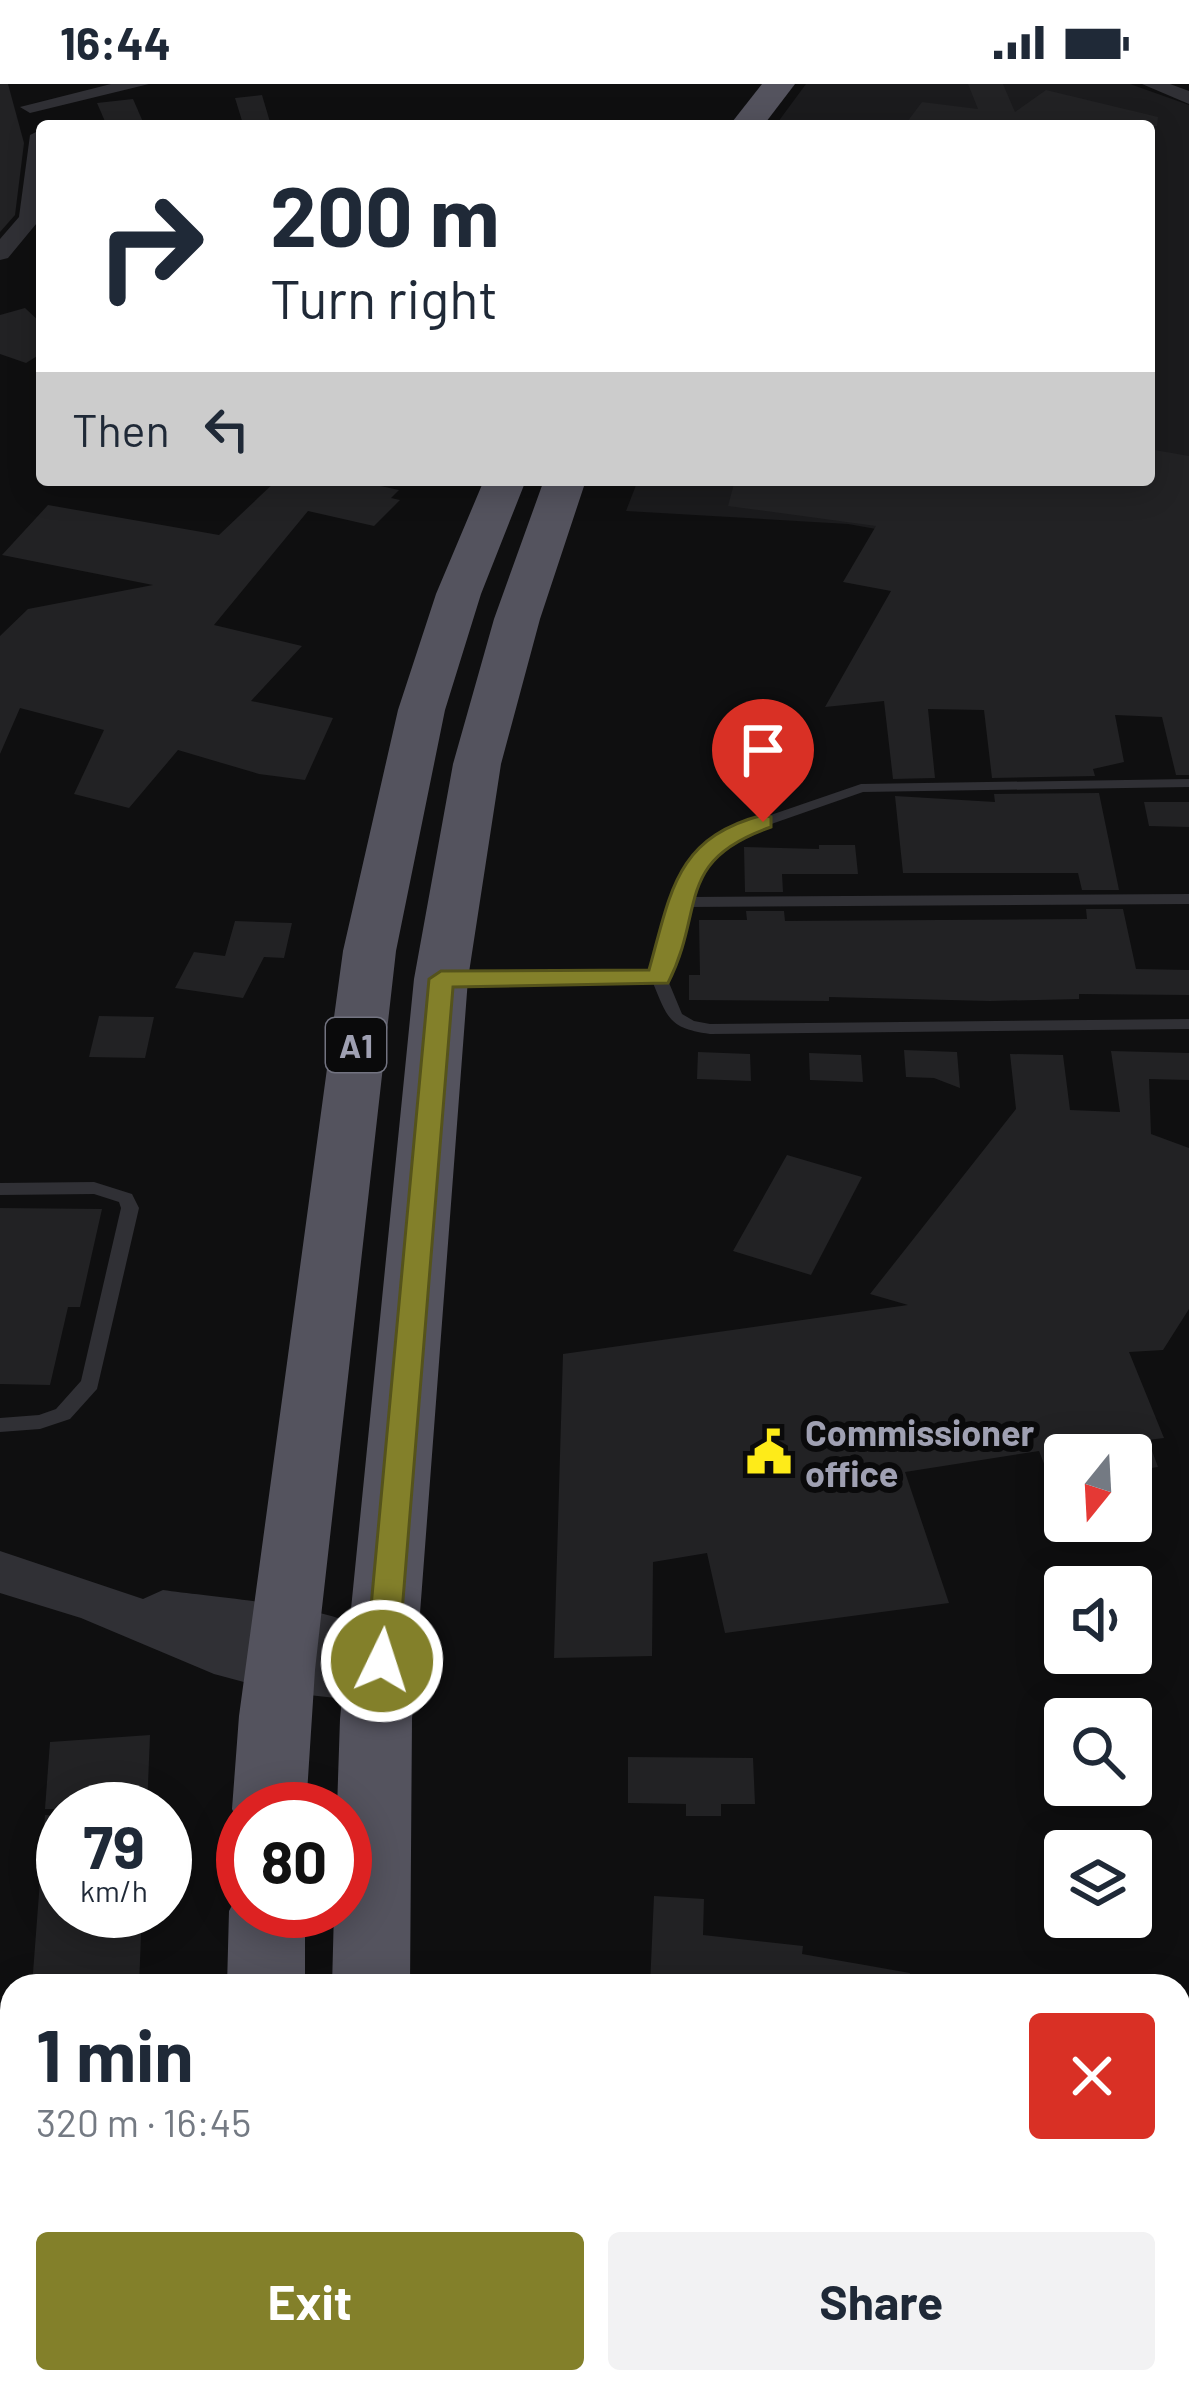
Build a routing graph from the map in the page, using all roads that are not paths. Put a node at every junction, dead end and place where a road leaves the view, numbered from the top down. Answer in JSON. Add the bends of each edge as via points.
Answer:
{"nodes":[{"id":1,"x":22,"y":84,"type":"edge"},
{"id":2,"x":140,"y":84,"type":"edge"},
{"id":3,"x":779,"y":84,"type":"edge"},
{"id":4,"x":1152,"y":84,"type":"edge"},
{"id":5,"x":1189,"y":98,"type":"edge"},
{"id":6,"x":30,"y":107,"type":"junction"},
{"id":7,"x":751,"y":120,"type":"edge"},
{"id":8,"x":36,"y":122,"type":"edge"},
{"id":9,"x":36,"y":176,"type":"edge"},
{"id":10,"x":0,"y":253,"type":"edge"},
{"id":11,"x":503,"y":486,"type":"edge"},
{"id":12,"x":563,"y":486,"type":"edge"},
{"id":13,"x":1189,"y":783,"type":"edge"},
{"id":14,"x":1189,"y":899,"type":"edge"},
{"id":15,"x":680,"y":902,"type":"junction"},
{"id":16,"x":659,"y":978,"type":"junction"},
{"id":17,"x":441,"y":979,"type":"junction"},
{"id":18,"x":1189,"y":1024,"type":"edge"},
{"id":19,"x":0,"y":1189,"type":"edge"},
{"id":20,"x":0,"y":1425,"type":"edge"},
{"id":21,"x":0,"y":1573,"type":"edge"},
{"id":22,"x":285,"y":1649,"type":"junction"},
{"id":23,"x":382,"y":1661,"type":"junction"},
{"id":24,"x":270,"y":1782,"type":"edge"},
{"id":25,"x":267,"y":1938,"type":"edge"},
{"id":26,"x":266,"y":1974,"type":"edge"},
{"id":27,"x":371,"y":1974,"type":"edge"}],
"edges":[{"from":1,"to":6,"type":"street"},
{"from":2,"to":6,"type":"street"},
{"from":3,"to":7,"type":"highway"},
{"from":4,"to":5,"type":"street"},
{"from":6,"to":8,"type":"street"},
{"from":9,"to":10,"type":"street","via":[[31,218]]},
{"from":11,"to":22,"type":"highway","number":"A1","via":[[437,667],[386,878],[335,1199]]},
{"from":12,"to":17,"type":"highway","number":"A1","via":[[477,764]]},
{"from":13,"to":15,"type":"lane","via":[[861,788],[709,845]]},
{"from":14,"to":15,"type":"lane"},
{"from":15,"to":16,"type":"lane"},
{"from":16,"to":17,"type":"lane"},
{"from":16,"to":18,"type":"lane","via":[[675,1017],[710,1029]]},
{"from":17,"to":23,"type":"highway","number":"A1"},
{"from":19,"to":20,"type":"lane","via":[[112,1191],[130,1208],[90,1384],[63,1414]]},
{"from":21,"to":22,"type":"street","via":[[233,1658]]},
{"from":22,"to":23,"type":"street","via":[[336,1676]]},
{"from":22,"to":24,"type":"highway","number":"A1"},
{"from":23,"to":27,"type":"highway","number":"A1"},
{"from":25,"to":26,"type":"highway"}]}
